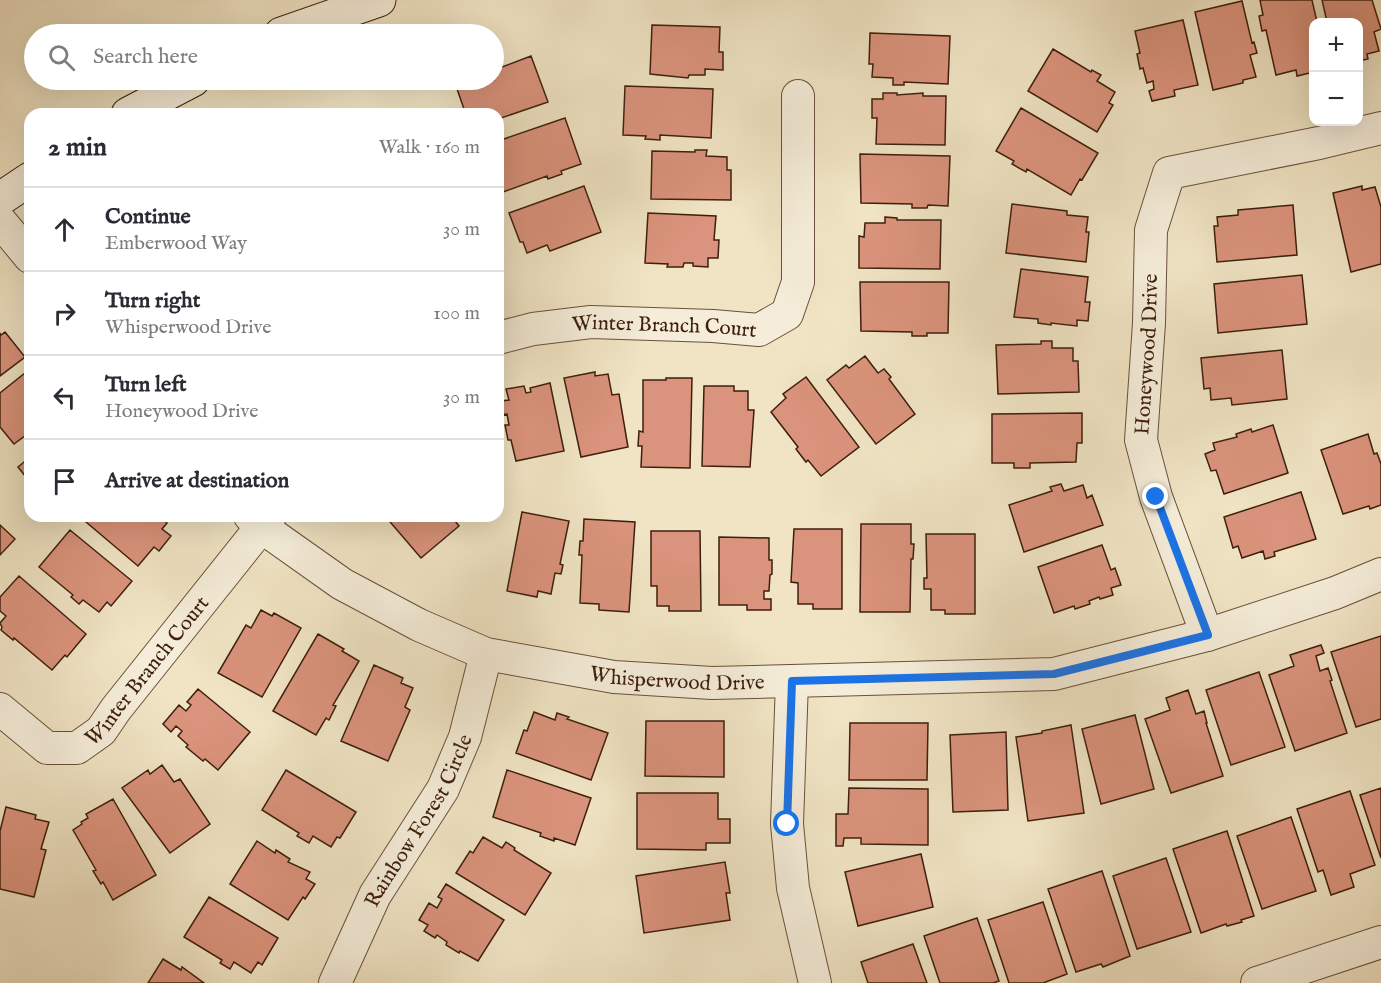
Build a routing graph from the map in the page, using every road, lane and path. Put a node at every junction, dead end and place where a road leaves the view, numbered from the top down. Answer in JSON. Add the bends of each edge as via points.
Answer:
{"nodes":[{"id":1,"x":379,"y":0,"type":"edge"},
{"id":2,"x":310,"y":24,"type":"edge"},
{"id":3,"x":174,"y":90,"type":"edge"},
{"id":4,"x":798,"y":96,"type":"dead end"},
{"id":5,"x":139,"y":108,"type":"edge"},
{"id":6,"x":1381,"y":128,"type":"edge"},
{"id":7,"x":24,"y":183,"type":"edge"},
{"id":8,"x":0,"y":199,"type":"edge"},
{"id":9,"x":0,"y":221,"type":"edge"},
{"id":10,"x":24,"y":250,"type":"edge"},
{"id":11,"x":504,"y":336,"type":"edge"},
{"id":12,"x":258,"y":522,"type":"edge"},
{"id":13,"x":264,"y":522,"type":"edge"},
{"id":14,"x":1381,"y":574,"type":"edge"},
{"id":15,"x":1208,"y":635,"type":"junction"},
{"id":16,"x":486,"y":654,"type":"junction"},
{"id":17,"x":792,"y":681,"type":"junction"},
{"id":18,"x":0,"y":709,"type":"edge"},
{"id":19,"x":1381,"y":942,"type":"edge"},
{"id":20,"x":335,"y":983,"type":"edge"},
{"id":21,"x":815,"y":983,"type":"edge"},
{"id":22,"x":1257,"y":983,"type":"edge"}],
"edges":[{"from":1,"to":2,"type":"street"},
{"from":3,"to":5,"type":"street"},
{"from":4,"to":11,"type":"street","name":"Winter Branch Court","via":[[798,282],[787,314],[759,330],[591,322]]},
{"from":6,"to":15,"type":"street","name":"Honeywood Drive","via":[[1169,173],[1151,230],[1141,440],[1156,497]]},
{"from":7,"to":8,"type":"street"},
{"from":9,"to":10,"type":"street"},
{"from":12,"to":18,"type":"street","name":"Winter Branch Court","via":[[101,731],[77,748],[47,748]]},
{"from":13,"to":16,"type":"street","name":"Whisperwood Drive","via":[[342,584]]},
{"from":14,"to":15,"type":"street","name":"Whisperwood Drive"},
{"from":15,"to":17,"type":"street","name":"Whisperwood Drive","via":[[1054,674]]},
{"from":16,"to":17,"type":"street","name":"Whisperwood Drive","via":[[614,677]]},
{"from":16,"to":20,"type":"street","name":"Rainbow Forest Circle","via":[[465,737],[443,789],[375,895]]},
{"from":17,"to":21,"type":"street","via":[[787,824],[794,888]]},
{"from":19,"to":22,"type":"street"}]}
